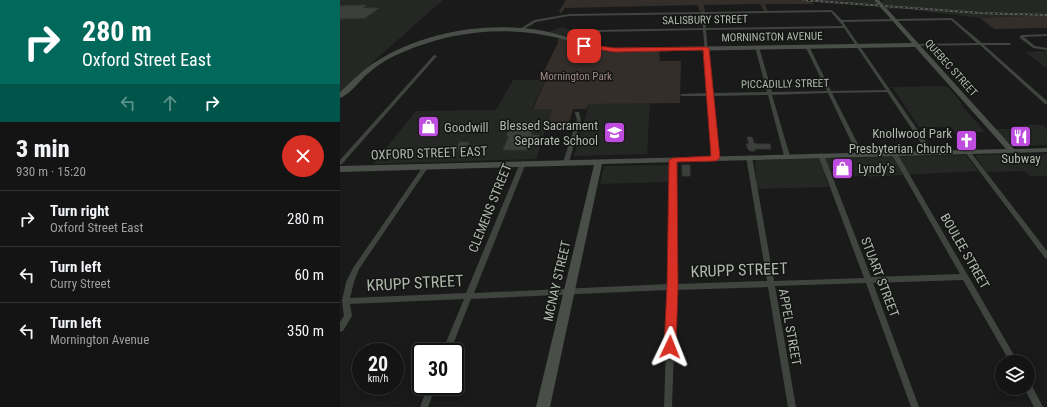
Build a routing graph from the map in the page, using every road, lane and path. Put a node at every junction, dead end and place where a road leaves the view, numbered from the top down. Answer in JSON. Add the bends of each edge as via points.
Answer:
{"nodes":[{"id":1,"x":876,"y":0,"type":"edge"},
{"id":2,"x":703,"y":12,"type":"junction"},
{"id":3,"x":893,"y":20,"type":"junction"},
{"id":4,"x":841,"y":21,"type":"junction"},
{"id":5,"x":845,"y":27,"type":"junction"},
{"id":6,"x":705,"y":29,"type":"junction"},
{"id":7,"x":520,"y":30,"type":"junction"},
{"id":8,"x":1047,"y":35,"type":"edge"},
{"id":9,"x":566,"y":39,"type":"junction"},
{"id":10,"x":980,"y":44,"type":"junction"},
{"id":11,"x":1009,"y":44,"type":"dead end"},
{"id":12,"x":807,"y":46,"type":"junction"},
{"id":13,"x":858,"y":46,"type":"junction"},
{"id":14,"x":916,"y":46,"type":"junction"},
{"id":15,"x":757,"y":47,"type":"junction"},
{"id":16,"x":706,"y":48,"type":"junction"},
{"id":17,"x":1047,"y":49,"type":"edge"},
{"id":18,"x":435,"y":56,"type":"dead end"},
{"id":19,"x":888,"y":91,"type":"junction"},
{"id":20,"x":828,"y":92,"type":"junction"},
{"id":21,"x":769,"y":93,"type":"junction"},
{"id":22,"x":710,"y":94,"type":"junction"},
{"id":23,"x":682,"y":95,"type":"dead end"},
{"id":24,"x":340,"y":96,"type":"edge"},
{"id":25,"x":1047,"y":103,"type":"edge"},
{"id":26,"x":577,"y":112,"type":"dead end"},
{"id":27,"x":1010,"y":150,"type":"junction"},
{"id":28,"x":1043,"y":150,"type":"edge"},
{"id":29,"x":967,"y":151,"type":"junction"},
{"id":30,"x":930,"y":152,"type":"junction"},
{"id":31,"x":894,"y":153,"type":"junction"},
{"id":32,"x":860,"y":154,"type":"junction"},
{"id":33,"x":821,"y":155,"type":"junction"},
{"id":34,"x":787,"y":156,"type":"junction"},
{"id":35,"x":749,"y":157,"type":"junction"},
{"id":36,"x":716,"y":158,"type":"junction"},
{"id":37,"x":1047,"y":158,"type":"edge"},
{"id":38,"x":673,"y":160,"type":"junction"},
{"id":39,"x":599,"y":161,"type":"junction"},
{"id":40,"x":566,"y":162,"type":"junction"},
{"id":41,"x":340,"y":163,"type":"edge"},
{"id":42,"x":523,"y":163,"type":"junction"},
{"id":43,"x":426,"y":166,"type":"junction"},
{"id":44,"x":340,"y":169,"type":"edge"},
{"id":45,"x":1047,"y":256,"type":"edge"},
{"id":46,"x":965,"y":277,"type":"junction"},
{"id":47,"x":868,"y":279,"type":"junction"},
{"id":48,"x":770,"y":284,"type":"junction"},
{"id":49,"x":672,"y":287,"type":"junction"},
{"id":50,"x":569,"y":291,"type":"junction"},
{"id":51,"x":469,"y":295,"type":"junction"},
{"id":52,"x":346,"y":301,"type":"junction"},
{"id":53,"x":340,"y":329,"type":"edge"},
{"id":54,"x":450,"y":343,"type":"edge"},
{"id":55,"x":1010,"y":355,"type":"edge"},
{"id":56,"x":429,"y":395,"type":"edge"},
{"id":57,"x":1032,"y":395,"type":"edge"},
{"id":58,"x":424,"y":407,"type":"edge"},
{"id":59,"x":543,"y":407,"type":"edge"},
{"id":60,"x":668,"y":407,"type":"edge"},
{"id":61,"x":792,"y":407,"type":"edge"},
{"id":62,"x":915,"y":407,"type":"edge"},
{"id":63,"x":1039,"y":407,"type":"edge"}],
"edges":[{"from":1,"to":3,"type":"street","name":"QUEBEC STREET"},
{"from":2,"to":4,"type":"street","via":[[832,11]]},
{"from":2,"to":6,"type":"street"},
{"from":2,"to":7,"type":"street","via":[[558,16],[535,21]]},
{"from":3,"to":4,"type":"street"},
{"from":3,"to":10,"type":"street","via":[[952,19]]},
{"from":3,"to":14,"type":"street","name":"QUEBEC STREET"},
{"from":4,"to":5,"type":"street"},
{"from":5,"to":6,"type":"street","name":"SALISBURY STREET"},
{"from":5,"to":13,"type":"street"},
{"from":6,"to":9,"type":"street","name":"SALISBURY STREET","via":[[596,31]]},
{"from":6,"to":16,"type":"street"},
{"from":7,"to":9,"type":"street","name":"MORNINGTON AVENUE"},
{"from":7,"to":24,"type":"street","name":"MORNINGTON AVENUE","via":[[493,29],[468,32],[414,45],[378,63]]},
{"from":8,"to":17,"type":"street","via":[[1026,35],[1022,38],[1034,46]]},
{"from":9,"to":16,"type":"street","name":"MORNINGTON AVENUE","via":[[604,50]]},
{"from":10,"to":11,"type":"street","name":"MORNINGTON AVENUE"},
{"from":10,"to":14,"type":"street","name":"MORNINGTON AVENUE"},
{"from":10,"to":25,"type":"street"},
{"from":12,"to":13,"type":"street","name":"MORNINGTON AVENUE"},
{"from":12,"to":15,"type":"street","name":"MORNINGTON AVENUE"},
{"from":12,"to":20,"type":"street"},
{"from":13,"to":14,"type":"street","name":"MORNINGTON AVENUE"},
{"from":13,"to":19,"type":"street"},
{"from":14,"to":27,"type":"street","name":"QUEBEC STREET"},
{"from":15,"to":16,"type":"street","name":"MORNINGTON AVENUE"},
{"from":15,"to":21,"type":"street"},
{"from":16,"to":22,"type":"street"},
{"from":18,"to":41,"type":"street"},
{"from":19,"to":20,"type":"street","name":"PICCADILLY STREET"},
{"from":19,"to":30,"type":"street"},
{"from":20,"to":21,"type":"street","name":"PICCADILLY STREET"},
{"from":20,"to":32,"type":"street"},
{"from":21,"to":22,"type":"street","name":"PICCADILLY STREET"},
{"from":21,"to":34,"type":"street"},
{"from":22,"to":23,"type":"street","name":"PICCADILLY STREET"},
{"from":22,"to":36,"type":"street"},
{"from":26,"to":40,"type":"street","via":[[579,120]]},
{"from":27,"to":28,"type":"street","name":"OXFORD STREET EAST"},
{"from":27,"to":29,"type":"street","name":"OXFORD STREET EAST"},
{"from":28,"to":37,"type":"street"},
{"from":29,"to":30,"type":"street","name":"OXFORD STREET EAST"},
{"from":29,"to":45,"type":"street"},
{"from":30,"to":31,"type":"street","name":"OXFORD STREET EAST"},
{"from":31,"to":32,"type":"street","name":"OXFORD STREET EAST"},
{"from":31,"to":46,"type":"street","name":"BOULEE STREET"},
{"from":32,"to":33,"type":"street","name":"OXFORD STREET EAST"},
{"from":33,"to":34,"type":"street","name":"OXFORD STREET EAST"},
{"from":33,"to":47,"type":"street","name":"STUART STREET"},
{"from":34,"to":35,"type":"street","name":"OXFORD STREET EAST"},
{"from":35,"to":36,"type":"street","name":"OXFORD STREET EAST"},
{"from":35,"to":48,"type":"street","name":"APPEL STREET"},
{"from":36,"to":38,"type":"street","name":"OXFORD STREET EAST"},
{"from":38,"to":39,"type":"street","name":"OXFORD STREET EAST"},
{"from":38,"to":49,"type":"street"},
{"from":39,"to":40,"type":"street","name":"OXFORD STREET EAST"},
{"from":39,"to":50,"type":"street","name":"MCNAY STREET"},
{"from":40,"to":42,"type":"street","name":"OXFORD STREET EAST"},
{"from":42,"to":43,"type":"street","name":"OXFORD STREET EAST"},
{"from":42,"to":51,"type":"street","name":"CLEMENS STREET"},
{"from":43,"to":44,"type":"street","name":"OXFORD STREET EAST"},
{"from":43,"to":52,"type":"street","via":[[356,268]]},
{"from":46,"to":47,"type":"street","name":"KRUPP STREET"},
{"from":46,"to":55,"type":"street","name":"BOULEE STREET"},
{"from":47,"to":48,"type":"street","name":"KRUPP STREET"},
{"from":47,"to":62,"type":"street","name":"STUART STREET"},
{"from":48,"to":49,"type":"street","name":"KRUPP STREET"},
{"from":48,"to":61,"type":"street","name":"APPEL STREET"},
{"from":49,"to":50,"type":"street","name":"KRUPP STREET"},
{"from":49,"to":60,"type":"street"},
{"from":50,"to":51,"type":"street","name":"KRUPP STREET"},
{"from":50,"to":59,"type":"street","name":"MCNAY STREET"},
{"from":51,"to":52,"type":"street","name":"KRUPP STREET"},
{"from":51,"to":54,"type":"street","name":"CLEMENS STREET"},
{"from":52,"to":53,"type":"street","via":[[348,316]]},
{"from":56,"to":58,"type":"street"},
{"from":57,"to":63,"type":"street"}]}
